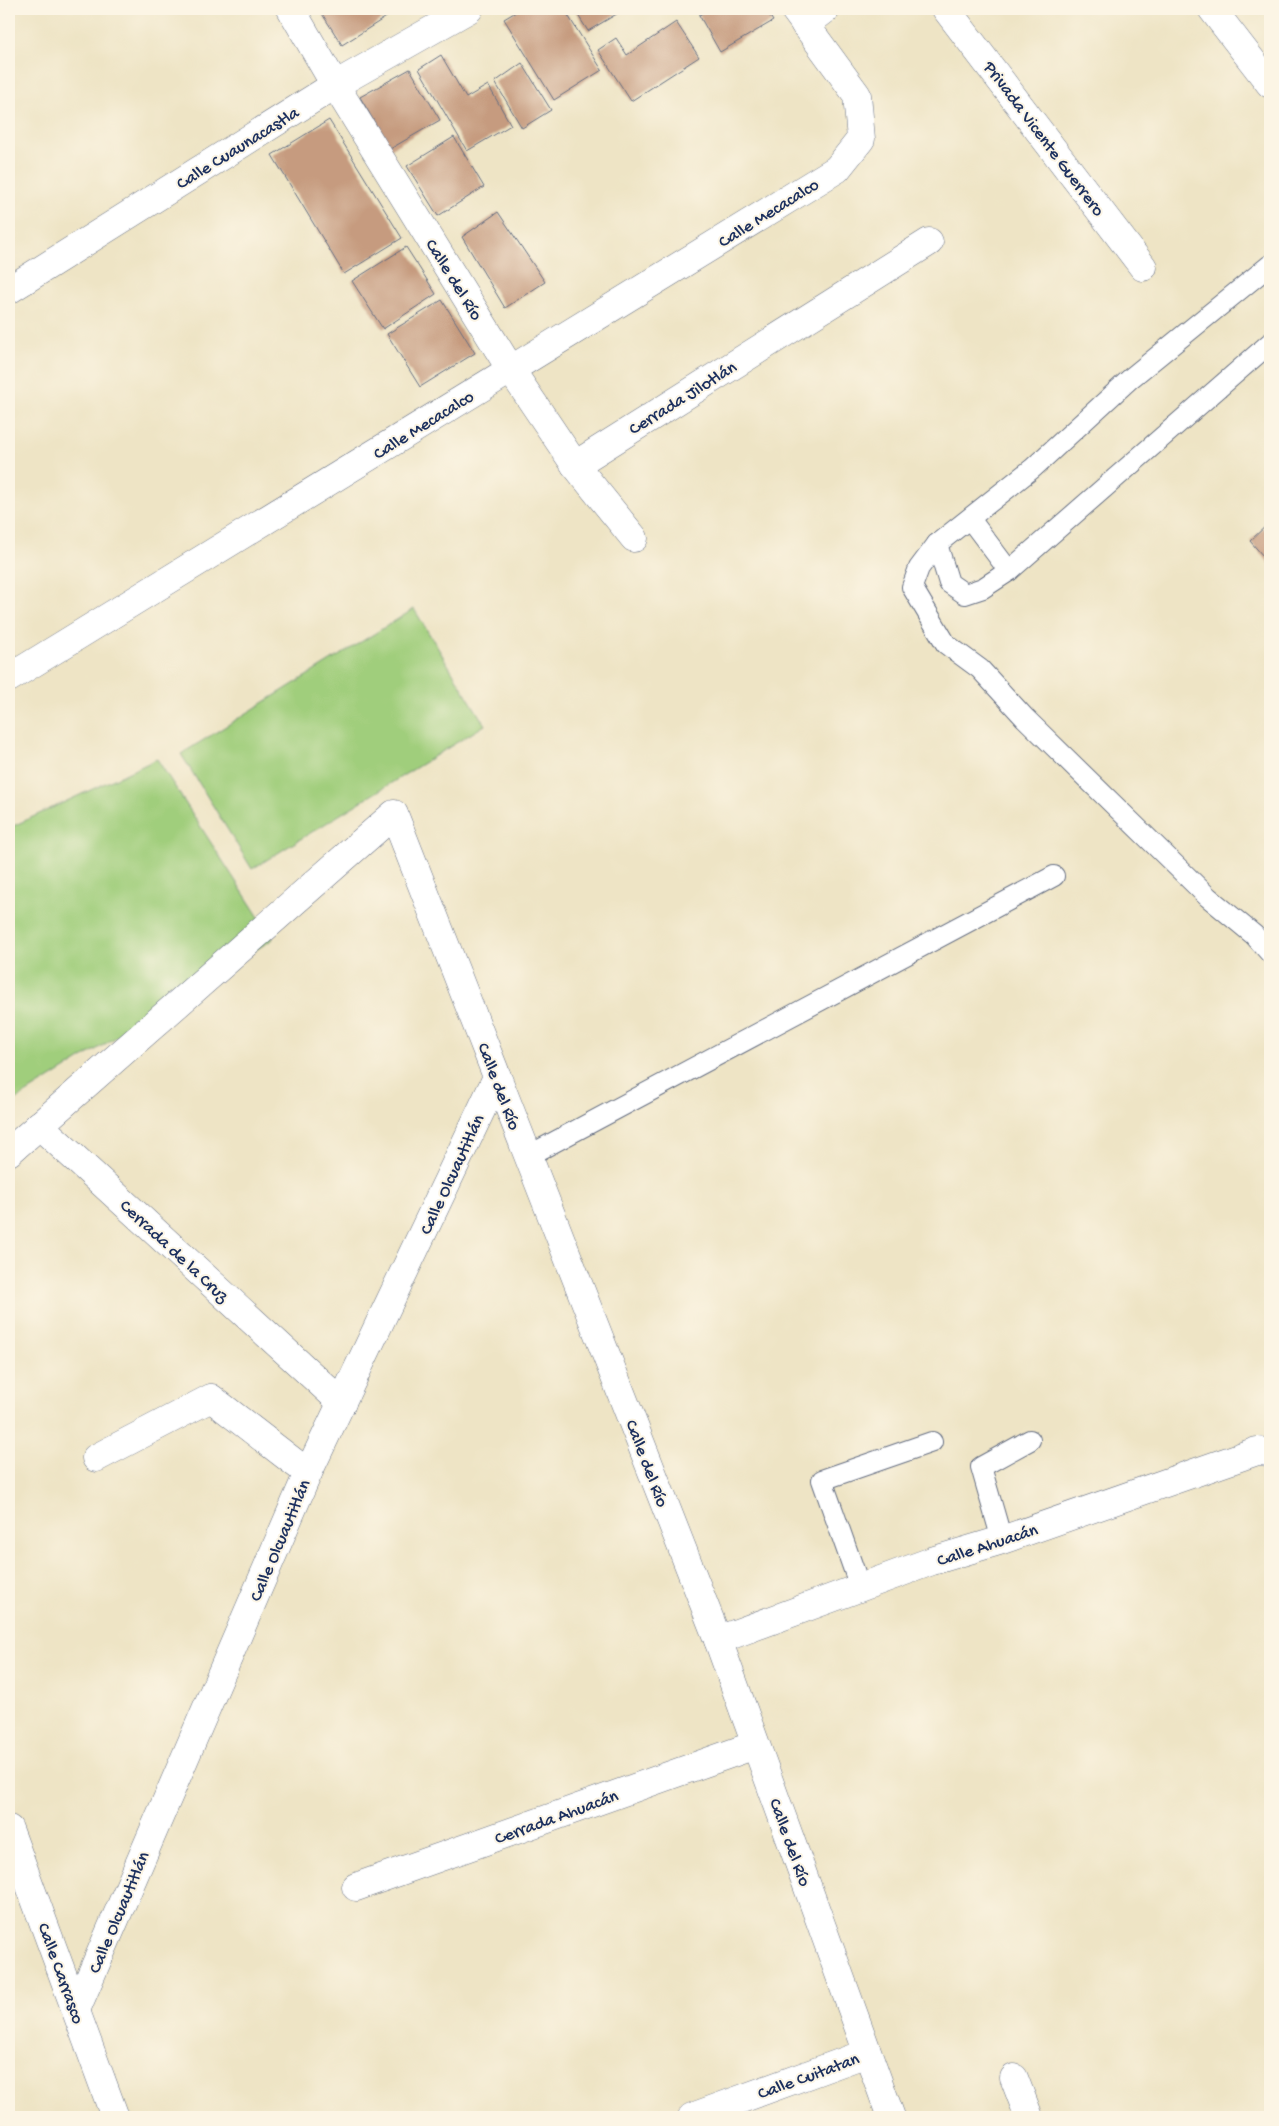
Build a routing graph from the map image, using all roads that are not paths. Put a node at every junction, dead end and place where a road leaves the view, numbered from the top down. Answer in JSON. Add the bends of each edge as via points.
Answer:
{"nodes":[{"id":1,"x":291,"y":9,"type":"edge"},
{"id":2,"x":469,"y":9,"type":"edge"},
{"id":3,"x":946,"y":9,"type":"edge"},
{"id":4,"x":1212,"y":9,"type":"edge"},
{"id":5,"x":808,"y":14,"type":"edge"},
{"id":6,"x":1270,"y":84,"type":"edge"},
{"id":7,"x":335,"y":86,"type":"junction"},
{"id":8,"x":929,"y":242,"type":"dead end"},
{"id":9,"x":1270,"y":265,"type":"edge"},
{"id":10,"x":1143,"y":267,"type":"dead end"},
{"id":11,"x":9,"y":290,"type":"edge"},
{"id":12,"x":1270,"y":343,"type":"edge"},
{"id":13,"x":511,"y":370,"type":"junction"},
{"id":14,"x":575,"y":465,"type":"junction"},
{"id":15,"x":970,"y":519,"type":"junction"},
{"id":16,"x":634,"y":538,"type":"dead end"},
{"id":17,"x":936,"y":544,"type":"junction"},
{"id":18,"x":1008,"y":571,"type":"junction"},
{"id":19,"x":9,"y":678,"type":"edge"},
{"id":20,"x":1054,"y":876,"type":"dead end"},
{"id":21,"x":1270,"y":953,"type":"edge"},
{"id":22,"x":497,"y":1077,"type":"junction"},
{"id":23,"x":38,"y":1124,"type":"junction"},
{"id":24,"x":9,"y":1152,"type":"edge"},
{"id":25,"x":528,"y":1156,"type":"junction"},
{"id":26,"x":342,"y":1403,"type":"junction"},
{"id":27,"x":1030,"y":1440,"type":"dead end"},
{"id":28,"x":932,"y":1442,"type":"dead end"},
{"id":29,"x":1264,"y":1452,"type":"edge"},
{"id":30,"x":96,"y":1458,"type":"dead end"},
{"id":31,"x":308,"y":1473,"type":"junction"},
{"id":32,"x":1002,"y":1540,"type":"junction"},
{"id":33,"x":860,"y":1587,"type":"junction"},
{"id":34,"x":718,"y":1640,"type":"junction"},
{"id":35,"x":755,"y":1745,"type":"junction"},
{"id":36,"x":9,"y":1829,"type":"edge"},
{"id":37,"x":356,"y":1887,"type":"dead end"},
{"id":38,"x":76,"y":2010,"type":"junction"},
{"id":39,"x":867,"y":2053,"type":"junction"},
{"id":40,"x":1014,"y":2078,"type":"dead end"},
{"id":41,"x":115,"y":2117,"type":"edge"},
{"id":42,"x":692,"y":2117,"type":"edge"},
{"id":43,"x":891,"y":2117,"type":"edge"},
{"id":44,"x":1029,"y":2117,"type":"edge"}],
"edges":[{"from":1,"to":7,"type":"street","name":"Calle del Río"},
{"from":2,"to":7,"type":"street","name":"Calle Cuaunacastla"},
{"from":3,"to":10,"type":"street","name":"Privada Vicente Guerrero"},
{"from":4,"to":6,"type":"street"},
{"from":5,"to":13,"type":"street","name":"Calle Mecacalco","via":[[856,95],[861,138],[838,169]]},
{"from":7,"to":11,"type":"street","name":"Calle Cuaunacastla"},
{"from":7,"to":13,"type":"street","name":"Calle del Río"},
{"from":8,"to":14,"type":"street","name":"Cerrada Jilotlán"},
{"from":9,"to":15,"type":"lane","via":[[1131,378],[1033,468]]},
{"from":12,"to":18,"type":"lane"},
{"from":13,"to":14,"type":"street","name":"Calle del Río"},
{"from":13,"to":19,"type":"street","name":"Calle Mecacalco"},
{"from":14,"to":16,"type":"street","name":"Calle del Río"},
{"from":15,"to":17,"type":"lane"},
{"from":15,"to":18,"type":"lane"},
{"from":17,"to":18,"type":"lane","via":[[949,583],[965,594],[983,588]]},
{"from":17,"to":21,"type":"lane","via":[[918,568],[912,588],[946,644],[980,669],[1025,718],[1208,897],[1254,935]]},
{"from":20,"to":25,"type":"lane"},
{"from":22,"to":23,"type":"street","name":"Calle del Río","via":[[394,814]]},
{"from":22,"to":25,"type":"street","name":"Calle del Río"},
{"from":22,"to":26,"type":"street","name":"Calle Olcuautitlán"},
{"from":23,"to":24,"type":"street"},
{"from":23,"to":26,"type":"street","name":"Cerrada de la Cruz"},
{"from":25,"to":34,"type":"street","name":"Calle del Río"},
{"from":26,"to":31,"type":"street","name":"Calle Olcuautitlán"},
{"from":27,"to":32,"type":"lane","via":[[981,1466]]},
{"from":28,"to":33,"type":"lane","via":[[822,1480]]},
{"from":29,"to":32,"type":"street","name":"Calle Ahuacán"},
{"from":30,"to":31,"type":"street","via":[[211,1398]]},
{"from":31,"to":38,"type":"street","name":"Calle Olcuautitlán"},
{"from":32,"to":33,"type":"street","name":"Calle Ahuacán"},
{"from":33,"to":34,"type":"street","name":"Calle Ahuacán"},
{"from":34,"to":35,"type":"street","name":"Calle del Río"},
{"from":35,"to":37,"type":"street","name":"Cerrada Ahuacán"},
{"from":35,"to":39,"type":"street","name":"Calle del Río"},
{"from":36,"to":38,"type":"street","name":"Calle Carrasco"},
{"from":38,"to":41,"type":"street","name":"Calle Carrasco"},
{"from":39,"to":42,"type":"street","name":"Calle Cuitatan"},
{"from":39,"to":43,"type":"street","name":"Calle del Río"},
{"from":40,"to":44,"type":"street"}]}
